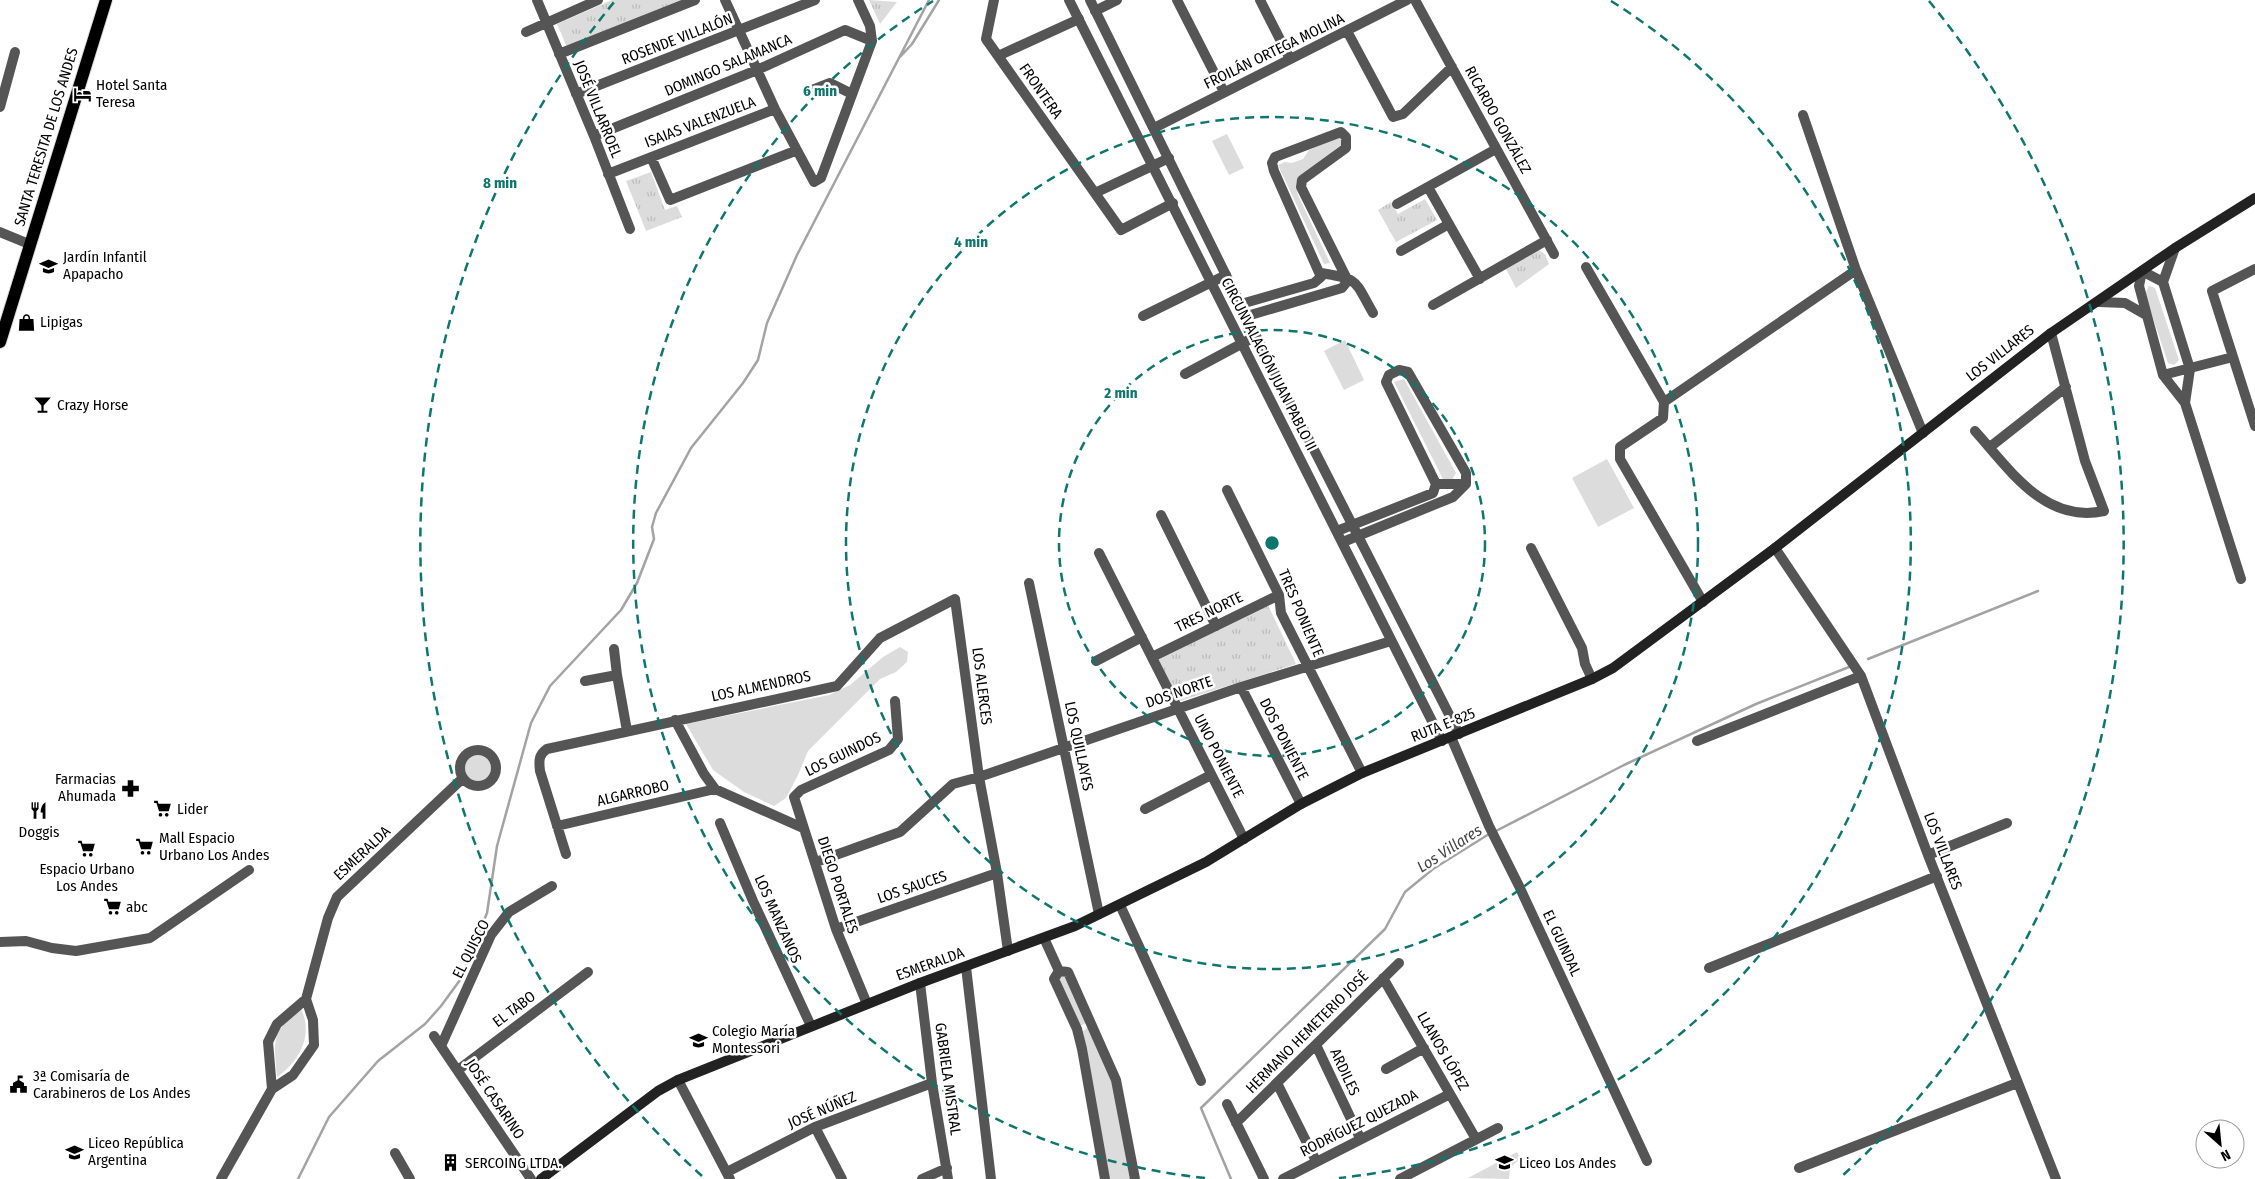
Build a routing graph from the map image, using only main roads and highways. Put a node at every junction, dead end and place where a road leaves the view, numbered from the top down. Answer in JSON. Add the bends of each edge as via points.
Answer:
{"nodes":[{"id":1,"x":106,"y":0,"type":"edge"},
{"id":2,"x":2255,"y":198,"type":"edge"},
{"id":3,"x":0,"y":342,"type":"edge"},
{"id":4,"x":1562,"y":693,"type":"joint"},
{"id":5,"x":1335,"y":786,"type":"joint"},
{"id":6,"x":541,"y":1179,"type":"edge"}],
"edges":[{"from":1,"to":3,"type":"main road","name":"SANTA TERESITA DE LOS ANDES"},
{"from":2,"to":4,"type":"main road","name":"LOS VILLARES","via":[[2051,333],[1775,548],[1613,668]]},
{"from":4,"to":5,"type":"main road","name":"RUTA E-825"},
{"from":5,"to":6,"type":"main road","name":"ESMERALDA","via":[[1206,862],[1120,906],[678,1080],[658,1091]]}]}
